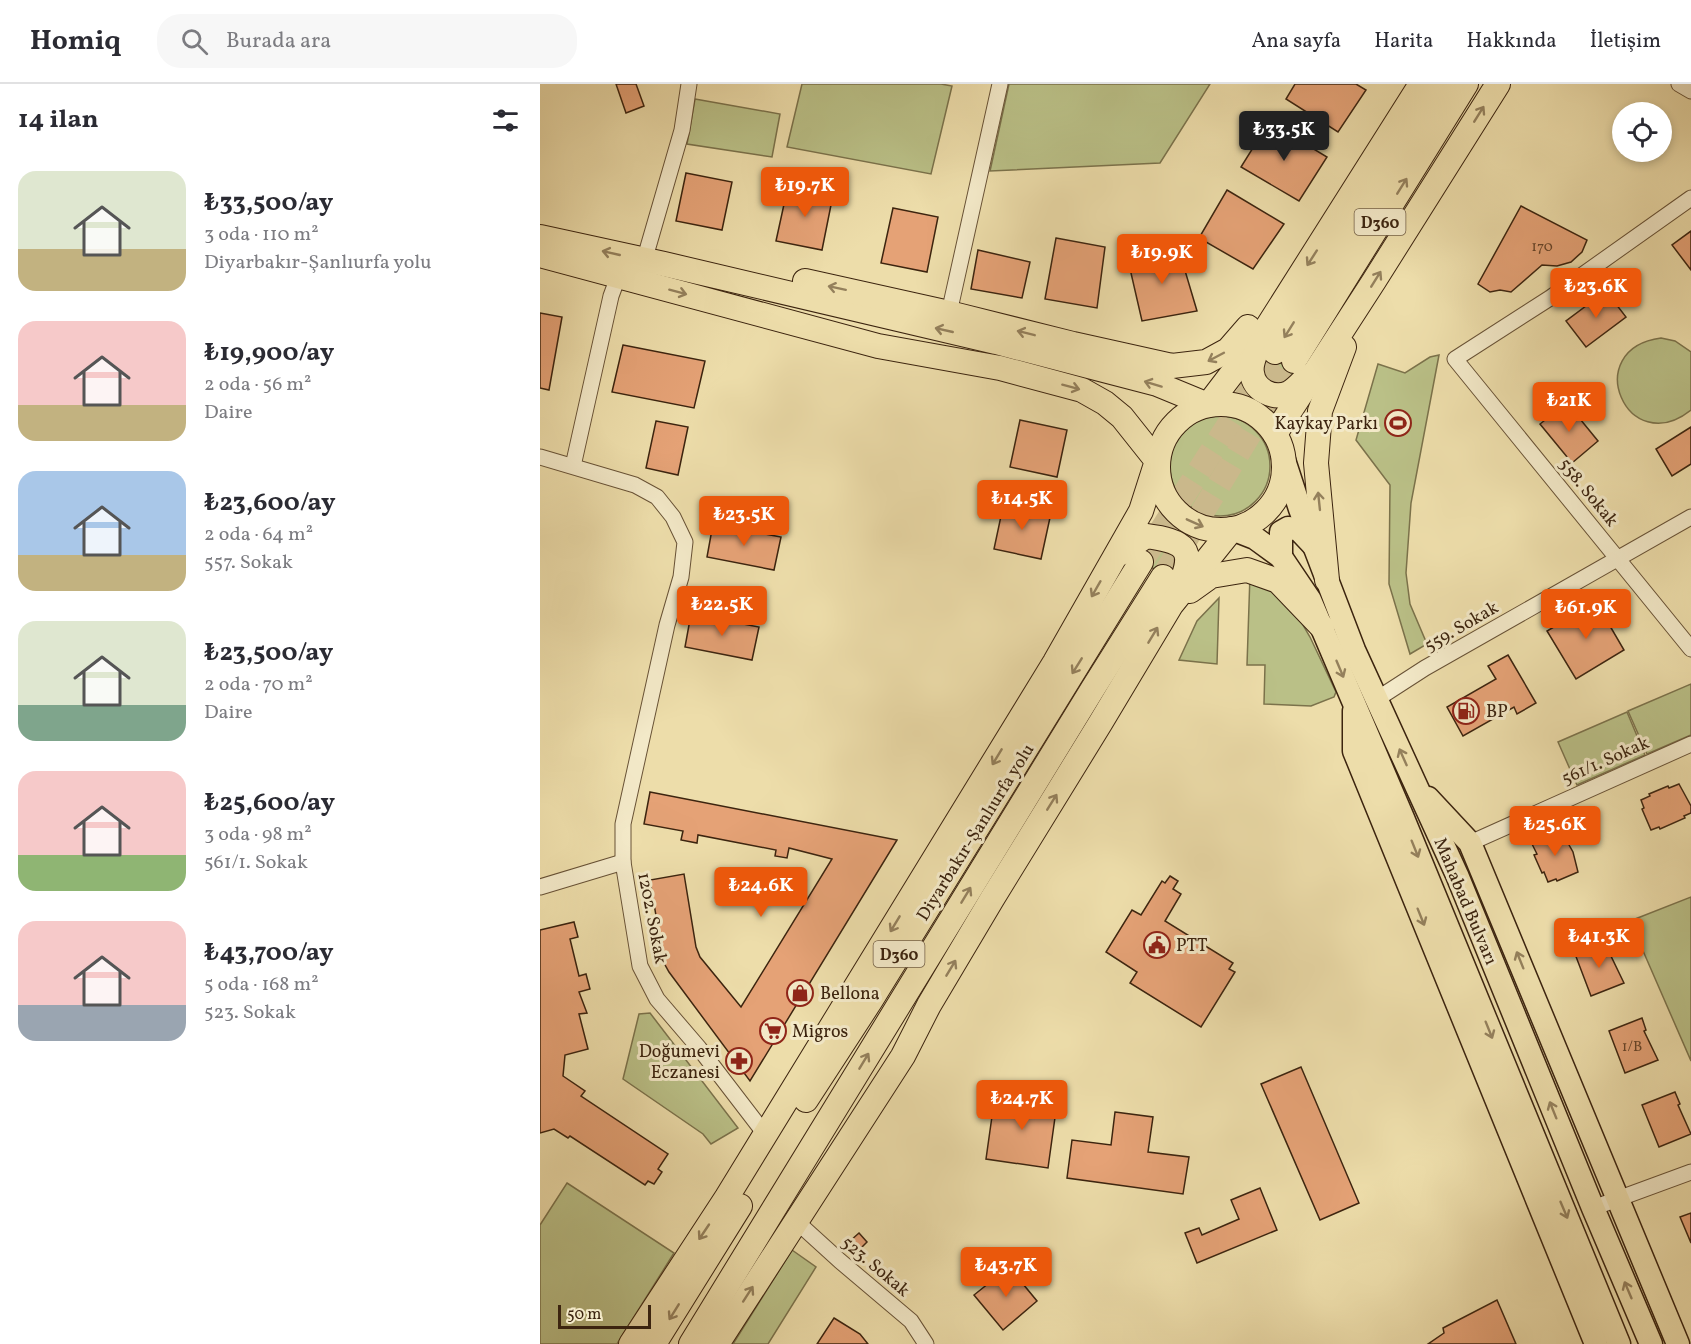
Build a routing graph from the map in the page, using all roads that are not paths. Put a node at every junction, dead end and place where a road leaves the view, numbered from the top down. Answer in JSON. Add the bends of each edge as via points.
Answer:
{"nodes":[{"id":1,"x":689,"y":84,"type":"edge"},
{"id":2,"x":1000,"y":84,"type":"edge"},
{"id":3,"x":1401,"y":84,"type":"edge"},
{"id":4,"x":1421,"y":84,"type":"edge"},
{"id":5,"x":1441,"y":84,"type":"edge"},
{"id":6,"x":1466,"y":84,"type":"edge"},
{"id":7,"x":1498,"y":84,"type":"edge"},
{"id":8,"x":1679,"y":84,"type":"edge"},
{"id":9,"x":1691,"y":91,"type":"edge"},
{"id":10,"x":1691,"y":198,"type":"edge"},
{"id":11,"x":540,"y":237,"type":"edge"},
{"id":12,"x":540,"y":255,"type":"edge"},
{"id":13,"x":654,"y":262,"type":"junction"},
{"id":14,"x":618,"y":276,"type":"junction"},
{"id":15,"x":1361,"y":302,"type":"junction"},
{"id":16,"x":949,"y":313,"type":"junction"},
{"id":17,"x":1266,"y":328,"type":"junction"},
{"id":18,"x":1321,"y":365,"type":"junction"},
{"id":19,"x":1208,"y":405,"type":"junction"},
{"id":20,"x":1275,"y":434,"type":"junction"},
{"id":21,"x":540,"y":457,"type":"edge"},
{"id":22,"x":1283,"y":457,"type":"junction"},
{"id":23,"x":1157,"y":461,"type":"junction"},
{"id":24,"x":573,"y":466,"type":"junction"},
{"id":25,"x":1691,"y":517,"type":"edge"},
{"id":26,"x":1232,"y":529,"type":"junction"},
{"id":27,"x":1315,"y":547,"type":"junction"},
{"id":28,"x":1281,"y":556,"type":"junction"},
{"id":29,"x":1115,"y":557,"type":"junction"},
{"id":30,"x":1618,"y":559,"type":"junction"},
{"id":31,"x":1141,"y":562,"type":"tunnel mouth"},
{"id":32,"x":1163,"y":578,"type":"tunnel mouth"},
{"id":33,"x":1327,"y":580,"type":"junction"},
{"id":34,"x":1171,"y":605,"type":"junction"},
{"id":35,"x":1322,"y":627,"type":"junction"},
{"id":36,"x":1691,"y":649,"type":"edge"},
{"id":37,"x":1377,"y":699,"type":"junction"},
{"id":38,"x":1354,"y":704,"type":"junction"},
{"id":39,"x":1691,"y":744,"type":"edge"},
{"id":40,"x":1415,"y":784,"type":"junction"},
{"id":41,"x":1470,"y":843,"type":"junction"},
{"id":42,"x":623,"y":862,"type":"junction"},
{"id":43,"x":540,"y":887,"type":"edge"},
{"id":44,"x":929,"y":1005,"type":"junction"},
{"id":45,"x":771,"y":1139,"type":"junction"},
{"id":46,"x":1691,"y":1172,"type":"edge"},
{"id":47,"x":1618,"y":1200,"type":"junction"},
{"id":48,"x":778,"y":1202,"type":"junction"},
{"id":49,"x":1593,"y":1209,"type":"junction"},
{"id":50,"x":796,"y":1221,"type":"junction"},
{"id":51,"x":631,"y":1344,"type":"edge"},
{"id":52,"x":654,"y":1344,"type":"edge"},
{"id":53,"x":691,"y":1344,"type":"edge"},
{"id":54,"x":717,"y":1344,"type":"edge"},
{"id":55,"x":926,"y":1344,"type":"edge"},
{"id":56,"x":1596,"y":1344,"type":"edge"},
{"id":57,"x":1619,"y":1344,"type":"edge"},
{"id":58,"x":1651,"y":1344,"type":"edge"},
{"id":59,"x":1678,"y":1344,"type":"edge"}],
"edges":[{"from":1,"to":13,"type":"street"},
{"from":2,"to":16,"type":"street"},
{"from":3,"to":16,"type":"highway","one_way":true,"via":[[1354,165],[1247,329],[1228,350],[1206,362],[1172,366]]},
{"from":4,"to":17,"type":"highway","one_way":true},
{"from":5,"to":6,"type":"highway","number":"D360","one_way":true,"via":[[1284,356]]},
{"from":15,"to":7,"type":"highway","one_way":true},
{"from":8,"to":9,"type":"street"},
{"from":10,"to":30,"type":"street","name":"558. Sokak","via":[[1550,298],[1455,359]]},
{"from":13,"to":11,"type":"highway","one_way":true},
{"from":12,"to":14,"type":"highway"},
{"from":16,"to":13,"type":"highway","one_way":true,"via":[[707,259]]},
{"from":19,"to":13,"type":"highway","one_way":true,"via":[[1157,384],[1031,351]]},
{"from":14,"to":23,"type":"highway","one_way":true,"via":[[878,346],[1000,368],[1082,390],[1122,417]]},
{"from":14,"to":24,"type":"street"},
{"from":15,"to":18,"type":"highway"},
{"from":33,"to":15,"type":"highway","one_way":true,"via":[[1316,463],[1320,411]]},
{"from":17,"to":18,"type":"highway","via":[[1251,370],[1262,391],[1271,395],[1292,392]]},
{"from":17,"to":19,"type":"highway"},
{"from":18,"to":20,"type":"highway"},
{"from":19,"to":20,"type":"highway","via":[[1223,403],[1253,412]]},
{"from":19,"to":23,"type":"highway","via":[[1189,412],[1173,425],[1162,442]]},
{"from":20,"to":22,"type":"highway"},
{"from":21,"to":24,"type":"street"},
{"from":22,"to":26,"type":"highway","via":[[1279,493],[1267,510]]},
{"from":22,"to":27,"type":"main road","name":"Mahabad Bulvarı"},
{"from":23,"to":26,"type":"highway","one_way":true,"via":[[1162,490],[1178,514],[1212,530]]},
{"from":23,"to":29,"type":"highway","via":[[1141,511]]},
{"from":24,"to":42,"type":"street","via":[[635,485],[657,497],[674,517],[685,542],[681,577],[623,824]]},
{"from":25,"to":30,"type":"street","name":"559. Sokak"},
{"from":26,"to":28,"type":"main road","name":"Mahabad Bulvarı","via":[[1255,538]]},
{"from":26,"to":34,"type":"highway"},
{"from":27,"to":28,"type":"main road","via":[[1298,529],[1288,528],[1281,532]]},
{"from":27,"to":33,"type":"main road","name":"Mahabad Bulvarı"},
{"from":28,"to":35,"type":"main road","name":"Mahabad Bulvarı","via":[[1310,600]]},
{"from":29,"to":34,"type":"highway","via":[[1146,536],[1169,539],[1179,545],[1187,554],[1187,569]]},
{"from":29,"to":45,"type":"highway","one_way":true,"via":[[852,994]]},
{"from":30,"to":36,"type":"street","name":"558. Sokak"},
{"from":30,"to":37,"type":"street","name":"559. Sokak"},
{"from":31,"to":45,"type":"highway","name":"Diyarbakır-Şanlıurfa yolu","number":"D360","one_way":true,"via":[[877,990]]},
{"from":48,"to":32,"type":"highway","name":"Diyarbakır-Şanlıurfa yolu","number":"D360","one_way":true},
{"from":33,"to":37,"type":"main road","name":"Mahabad Bulvarı"},
{"from":34,"to":35,"type":"highway","via":[[1211,576],[1247,570],[1278,581]]},
{"from":44,"to":34,"type":"highway","one_way":true},
{"from":35,"to":38,"type":"main road","name":"Mahabad Bulvarı","one_way":true},
{"from":40,"to":37,"type":"main road","name":"Mahabad Bulvarı","one_way":true},
{"from":38,"to":56,"type":"main road","one_way":true,"via":[[1354,751]]},
{"from":38,"to":57,"type":"main road","name":"Mahabad Bulvarı","one_way":true},
{"from":39,"to":41,"type":"street","name":"561/1. Sokak"},
{"from":40,"to":41,"type":"main road"},
{"from":49,"to":40,"type":"main road","name":"Mahabad Bulvarı","one_way":true},
{"from":47,"to":41,"type":"main road","one_way":true},
{"from":42,"to":43,"type":"street","name":"1202. Sokak"},
{"from":42,"to":45,"type":"street","name":"1202. Sokak","via":[[640,966],[657,999]]},
{"from":44,"to":48,"type":"highway"},
{"from":44,"to":50,"type":"highway","via":[[903,1056]]},
{"from":45,"to":51,"type":"highway","one_way":true,"via":[[727,1197]]},
{"from":45,"to":52,"type":"highway","name":"Diyarbakır-Şanlıurfa yolu","number":"D360","one_way":true},
{"from":46,"to":47,"type":"street"},
{"from":47,"to":49,"type":"street"},
{"from":47,"to":59,"type":"main road"},
{"from":48,"to":53,"type":"highway","name":"Diyarbakır-Şanlıurfa yolu","number":"D360"},
{"from":58,"to":49,"type":"main road","name":"Mahabad Bulvarı","one_way":true},
{"from":54,"to":50,"type":"highway","one_way":true},
{"from":50,"to":55,"type":"street","name":"523. Sokak","via":[[911,1321]]}]}
